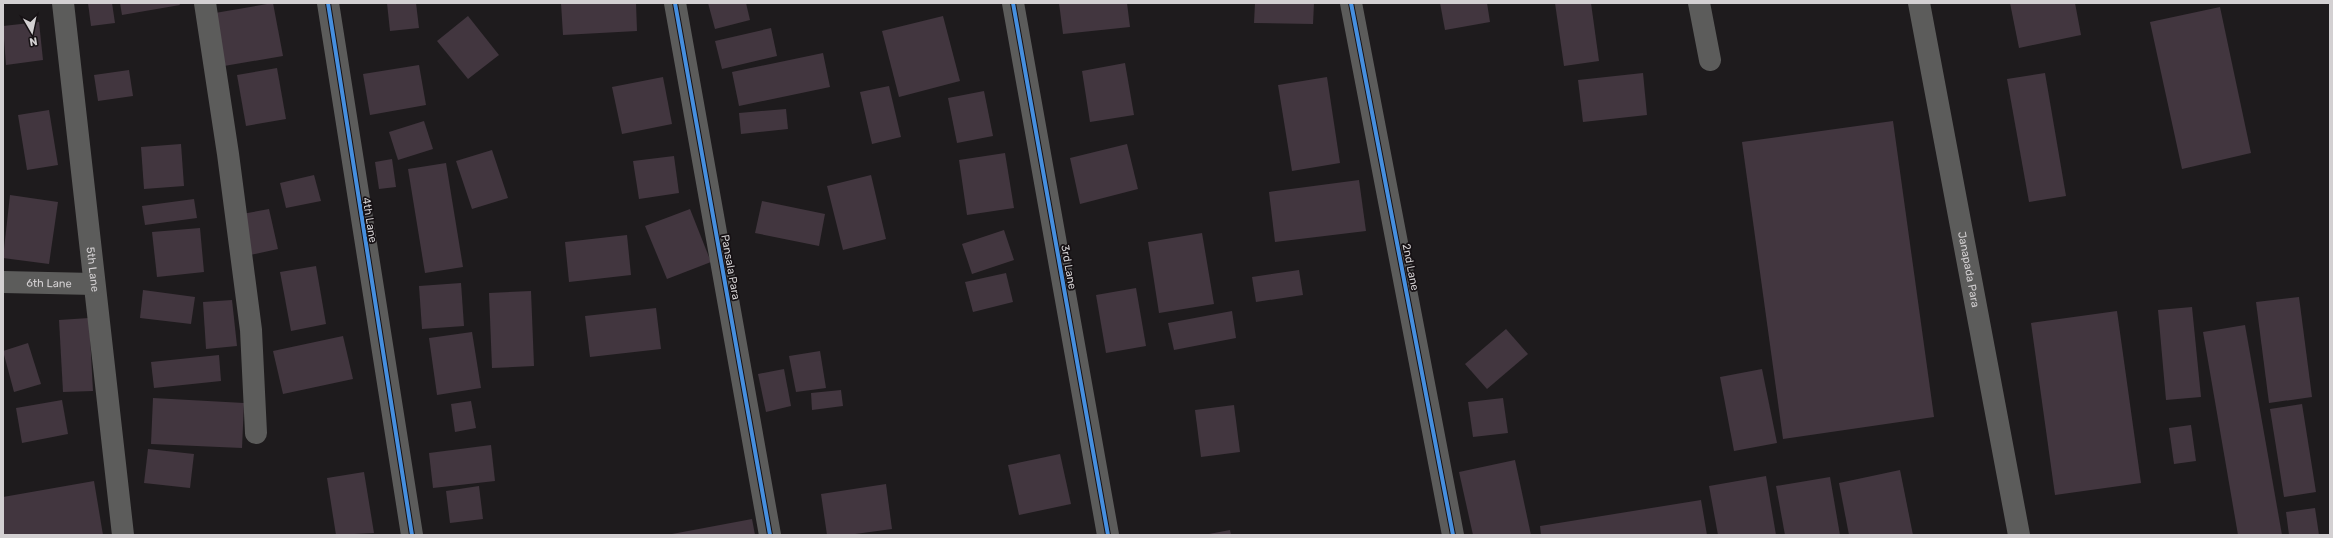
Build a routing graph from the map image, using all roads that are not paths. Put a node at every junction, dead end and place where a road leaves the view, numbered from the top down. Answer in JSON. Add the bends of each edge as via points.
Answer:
{"nodes":[{"id":1,"x":62,"y":3,"type":"edge"},
{"id":2,"x":204,"y":3,"type":"edge"},
{"id":3,"x":328,"y":3,"type":"edge"},
{"id":4,"x":675,"y":3,"type":"edge"},
{"id":5,"x":1013,"y":3,"type":"edge"},
{"id":6,"x":1351,"y":3,"type":"edge"},
{"id":7,"x":1699,"y":3,"type":"edge"},
{"id":8,"x":1919,"y":3,"type":"edge"},
{"id":9,"x":1710,"y":60,"type":"dead end"},
{"id":10,"x":3,"y":282,"type":"edge"},
{"id":11,"x":94,"y":284,"type":"junction"},
{"id":12,"x":256,"y":433,"type":"dead end"},
{"id":13,"x":123,"y":535,"type":"edge"},
{"id":14,"x":412,"y":535,"type":"edge"},
{"id":15,"x":770,"y":535,"type":"edge"},
{"id":16,"x":1108,"y":535,"type":"edge"},
{"id":17,"x":1454,"y":535,"type":"edge"},
{"id":18,"x":2019,"y":535,"type":"edge"}],
"edges":[{"from":1,"to":11,"type":"street","name":"5th Lane"},
{"from":2,"to":12,"type":"street","via":[[252,330]]},
{"from":3,"to":14,"type":"street","name":"4th Lane"},
{"from":4,"to":15,"type":"street","name":"Pansala Para"},
{"from":5,"to":16,"type":"street","name":"3rd Lane"},
{"from":6,"to":17,"type":"street","name":"2nd Lane"},
{"from":7,"to":9,"type":"street"},
{"from":8,"to":18,"type":"street","name":"Janapada Para"},
{"from":10,"to":11,"type":"street","name":"6th Lane"},
{"from":11,"to":13,"type":"street","name":"5th Lane"}]}
